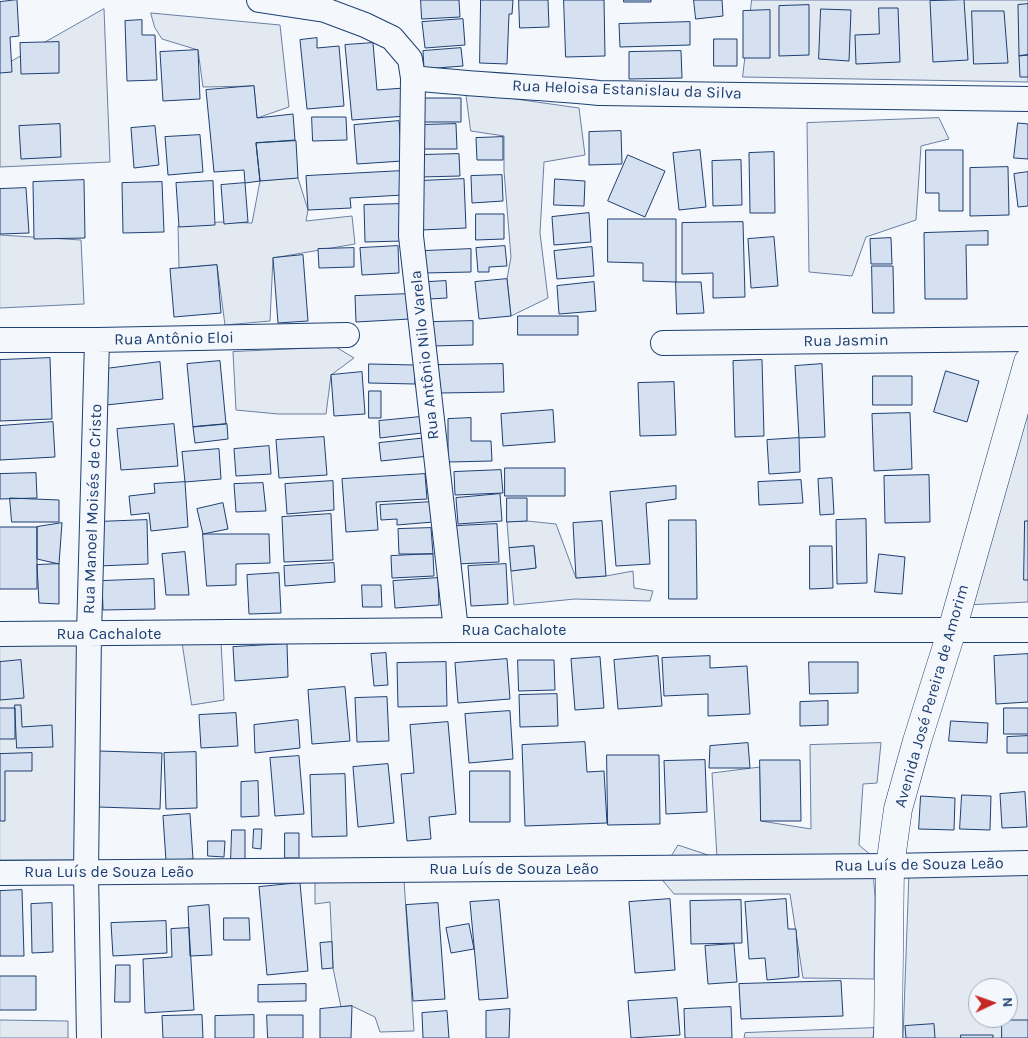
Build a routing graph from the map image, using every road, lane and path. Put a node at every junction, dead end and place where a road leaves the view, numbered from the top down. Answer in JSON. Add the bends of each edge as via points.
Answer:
{"nodes":[{"id":1,"x":259,"y":0,"type":"edge"},
{"id":2,"x":413,"y":78,"type":"junction"},
{"id":3,"x":1028,"y":99,"type":"edge"},
{"id":4,"x":348,"y":335,"type":"dead end"},
{"id":5,"x":1028,"y":339,"type":"edge"},
{"id":6,"x":0,"y":340,"type":"edge"},
{"id":7,"x":97,"y":340,"type":"junction"},
{"id":8,"x":663,"y":343,"type":"dead end"},
{"id":9,"x":1026,"y":376,"type":"edge"},
{"id":10,"x":456,"y":630,"type":"junction"},
{"id":11,"x":952,"y":630,"type":"junction"},
{"id":12,"x":1028,"y":630,"type":"edge"},
{"id":13,"x":0,"y":634,"type":"edge"},
{"id":14,"x":89,"y":634,"type":"junction"},
{"id":15,"x":1028,"y":862,"type":"edge"},
{"id":16,"x":890,"y":866,"type":"junction"},
{"id":17,"x":0,"y":873,"type":"edge"},
{"id":18,"x":86,"y":873,"type":"junction"},
{"id":19,"x":89,"y":1038,"type":"edge"},
{"id":20,"x":888,"y":1038,"type":"edge"}],
"edges":[{"from":1,"to":2,"type":"street","via":[[325,10],[392,38],[410,59]]},
{"from":2,"to":3,"type":"street","name":"Rua Heloisa Estanislau da Silva","via":[[600,93]]},
{"from":2,"to":10,"type":"street","name":"Rua Antônio Nilo Varela","via":[[411,236]]},
{"from":4,"to":7,"type":"street","name":"Rua Antônio Eloi"},
{"from":5,"to":8,"type":"street","name":"Rua Jasmin"},
{"from":6,"to":7,"type":"street","name":"Rua Antônio Eloi"},
{"from":7,"to":14,"type":"street","name":"Rua Manoel Moisés de Cristo"},
{"from":9,"to":11,"type":"main road","name":"Avenida José Pereira de Amorim"},
{"from":10,"to":11,"type":"street","name":"Rua Cachalote"},
{"from":10,"to":14,"type":"street","name":"Rua Cachalote"},
{"from":11,"to":12,"type":"street","name":"Rua Cachalote"},
{"from":11,"to":16,"type":"main road","name":"Avenida José Pereira de Amorim","via":[[900,800]]},
{"from":13,"to":14,"type":"street","name":"Rua Cachalote"},
{"from":14,"to":18,"type":"street","name":"Rua Manoel Moisés de Cristo"},
{"from":15,"to":16,"type":"street","name":"Rua Luís de Souza Leão"},
{"from":16,"to":18,"type":"street","name":"Rua Luís de Souza Leão"},
{"from":16,"to":20,"type":"main road","name":"Avenida José Pereira de Amorim"},
{"from":17,"to":18,"type":"street","name":"Rua Luís de Souza Leão"},
{"from":18,"to":19,"type":"street","name":"Rua Manoel Moisés de Cristo"}]}
